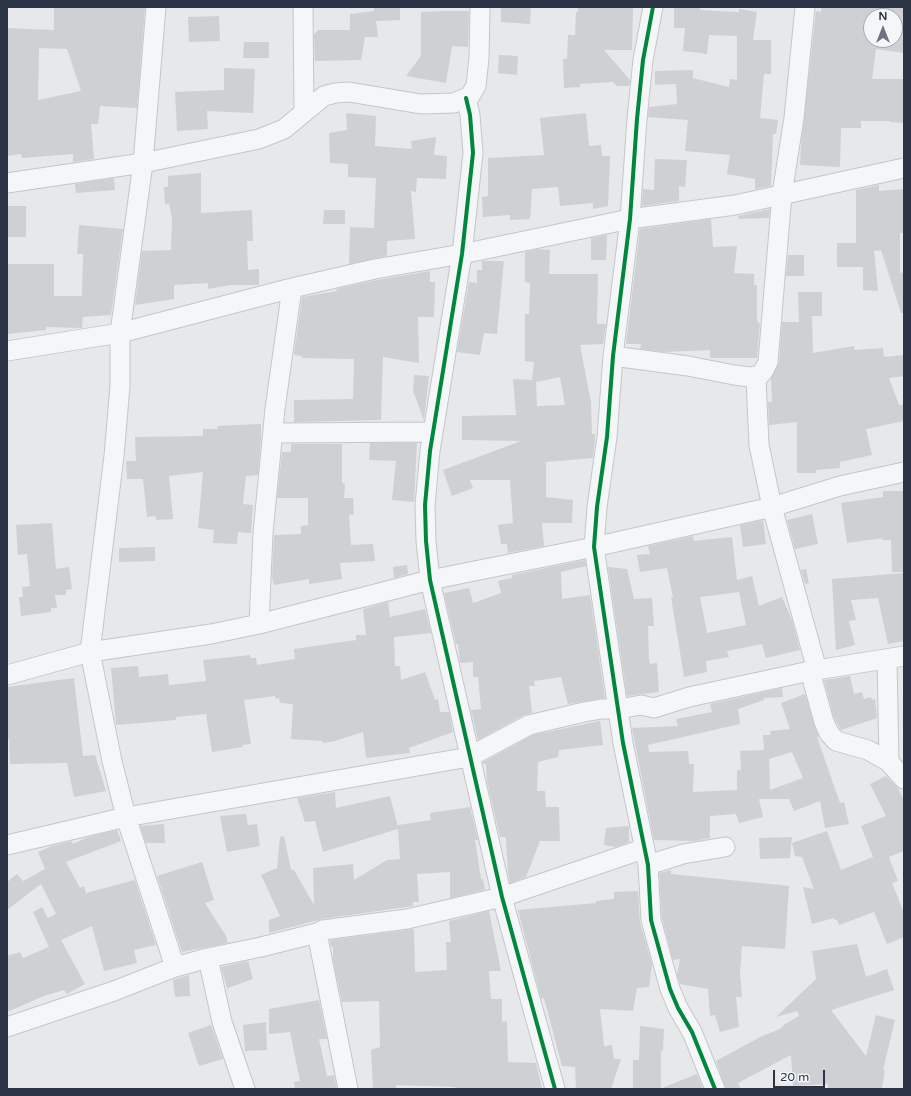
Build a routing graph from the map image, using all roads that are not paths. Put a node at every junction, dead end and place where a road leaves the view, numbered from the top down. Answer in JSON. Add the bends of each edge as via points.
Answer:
{"nodes":[{"id":1,"x":156,"y":7,"type":"edge"},
{"id":2,"x":303,"y":7,"type":"edge"},
{"id":3,"x":480,"y":7,"type":"edge"},
{"id":4,"x":654,"y":7,"type":"edge"},
{"id":5,"x":805,"y":7,"type":"edge"},
{"id":6,"x":466,"y":98,"type":"junction"},
{"id":7,"x":304,"y":112,"type":"junction"},
{"id":8,"x":143,"y":163,"type":"junction"},
{"id":9,"x":904,"y":168,"type":"edge"},
{"id":10,"x":7,"y":183,"type":"edge"},
{"id":11,"x":782,"y":194,"type":"junction"},
{"id":12,"x":630,"y":219,"type":"junction"},
{"id":13,"x":462,"y":254,"type":"junction"},
{"id":14,"x":292,"y":288,"type":"junction"},
{"id":15,"x":120,"y":333,"type":"junction"},
{"id":16,"x":7,"y":351,"type":"edge"},
{"id":17,"x":613,"y":356,"type":"junction"},
{"id":18,"x":760,"y":375,"type":"junction"},
{"id":19,"x":433,"y":432,"type":"junction"},
{"id":20,"x":274,"y":433,"type":"junction"},
{"id":21,"x":904,"y":472,"type":"edge"},
{"id":22,"x":772,"y":507,"type":"junction"},
{"id":23,"x":594,"y":547,"type":"junction"},
{"id":24,"x":430,"y":580,"type":"junction"},
{"id":25,"x":259,"y":624,"type":"junction"},
{"id":26,"x":90,"y":652,"type":"junction"},
{"id":27,"x":895,"y":658,"type":"edge"},
{"id":28,"x":814,"y":671,"type":"junction"},
{"id":29,"x":7,"y":675,"type":"edge"},
{"id":30,"x":619,"y":710,"type":"junction"},
{"id":31,"x":469,"y":758,"type":"junction"},
{"id":32,"x":889,"y":762,"type":"junction"},
{"id":33,"x":904,"y":779,"type":"edge"},
{"id":34,"x":126,"y":817,"type":"junction"},
{"id":35,"x":7,"y":845,"type":"edge"},
{"id":36,"x":725,"y":848,"type":"dead end"},
{"id":37,"x":645,"y":857,"type":"junction"},
{"id":38,"x":502,"y":898,"type":"junction"},
{"id":39,"x":318,"y":933,"type":"junction"},
{"id":40,"x":208,"y":958,"type":"junction"},
{"id":41,"x":175,"y":967,"type":"junction"},
{"id":42,"x":7,"y":1027,"type":"edge"},
{"id":43,"x":245,"y":1089,"type":"edge"},
{"id":44,"x":348,"y":1089,"type":"edge"},
{"id":45,"x":555,"y":1089,"type":"edge"},
{"id":46,"x":715,"y":1089,"type":"edge"}],
"edges":[{"from":1,"to":8,"type":"street"},
{"from":2,"to":7,"type":"street"},
{"from":3,"to":6,"type":"street","via":[[476,86]]},
{"from":4,"to":12,"type":"street","via":[[637,118]]},
{"from":5,"to":11,"type":"street","via":[[794,118]]},
{"from":6,"to":7,"type":"street","via":[[454,103],[421,104],[349,92],[335,93],[324,96]]},
{"from":6,"to":13,"type":"street","via":[[473,153]]},
{"from":7,"to":8,"type":"street","via":[[284,129],[259,140]]},
{"from":8,"to":10,"type":"street"},
{"from":8,"to":15,"type":"street"},
{"from":9,"to":11,"type":"street"},
{"from":11,"to":12,"type":"street","via":[[735,205]]},
{"from":11,"to":18,"type":"street","via":[[768,362]]},
{"from":12,"to":13,"type":"street"},
{"from":12,"to":17,"type":"street"},
{"from":13,"to":14,"type":"street","via":[[376,269]]},
{"from":13,"to":19,"type":"street"},
{"from":14,"to":15,"type":"street"},
{"from":14,"to":20,"type":"street","via":[[275,408]]},
{"from":15,"to":16,"type":"street"},
{"from":15,"to":26,"type":"street","via":[[120,386],[114,456]]},
{"from":17,"to":18,"type":"street","via":[[688,366],[734,376]]},
{"from":17,"to":23,"type":"street"},
{"from":18,"to":22,"type":"street","via":[[756,379],[759,445]]},
{"from":19,"to":20,"type":"street"},
{"from":19,"to":24,"type":"street","via":[[425,505]]},
{"from":20,"to":25,"type":"street","via":[[263,533]]},
{"from":21,"to":22,"type":"street","via":[[840,486]]},
{"from":22,"to":23,"type":"street"},
{"from":22,"to":28,"type":"street"},
{"from":23,"to":24,"type":"street"},
{"from":23,"to":30,"type":"street"},
{"from":24,"to":25,"type":"street"},
{"from":24,"to":31,"type":"street"},
{"from":25,"to":26,"type":"street","via":[[211,634]]},
{"from":26,"to":29,"type":"street"},
{"from":26,"to":34,"type":"street"},
{"from":27,"to":28,"type":"street"},
{"from":27,"to":32,"type":"street"},
{"from":28,"to":30,"type":"street","via":[[689,697],[654,708],[641,705]]},
{"from":28,"to":32,"type":"street","via":[[824,722],[829,733],[836,741],[868,750]]},
{"from":30,"to":31,"type":"street","via":[[584,712],[530,725]]},
{"from":30,"to":37,"type":"street"},
{"from":31,"to":34,"type":"street"},
{"from":31,"to":38,"type":"street"},
{"from":32,"to":33,"type":"street"},
{"from":34,"to":35,"type":"street"},
{"from":34,"to":41,"type":"street"},
{"from":36,"to":37,"type":"street"},
{"from":37,"to":38,"type":"street"},
{"from":37,"to":46,"type":"street","via":[[651,920],[670,989],[692,1032]]},
{"from":38,"to":39,"type":"street","via":[[407,919],[324,930]]},
{"from":38,"to":45,"type":"street"},
{"from":39,"to":40,"type":"street"},
{"from":39,"to":44,"type":"street"},
{"from":40,"to":41,"type":"street"},
{"from":40,"to":43,"type":"street","via":[[222,1022]]},
{"from":41,"to":42,"type":"street","via":[[114,991]]}]}
